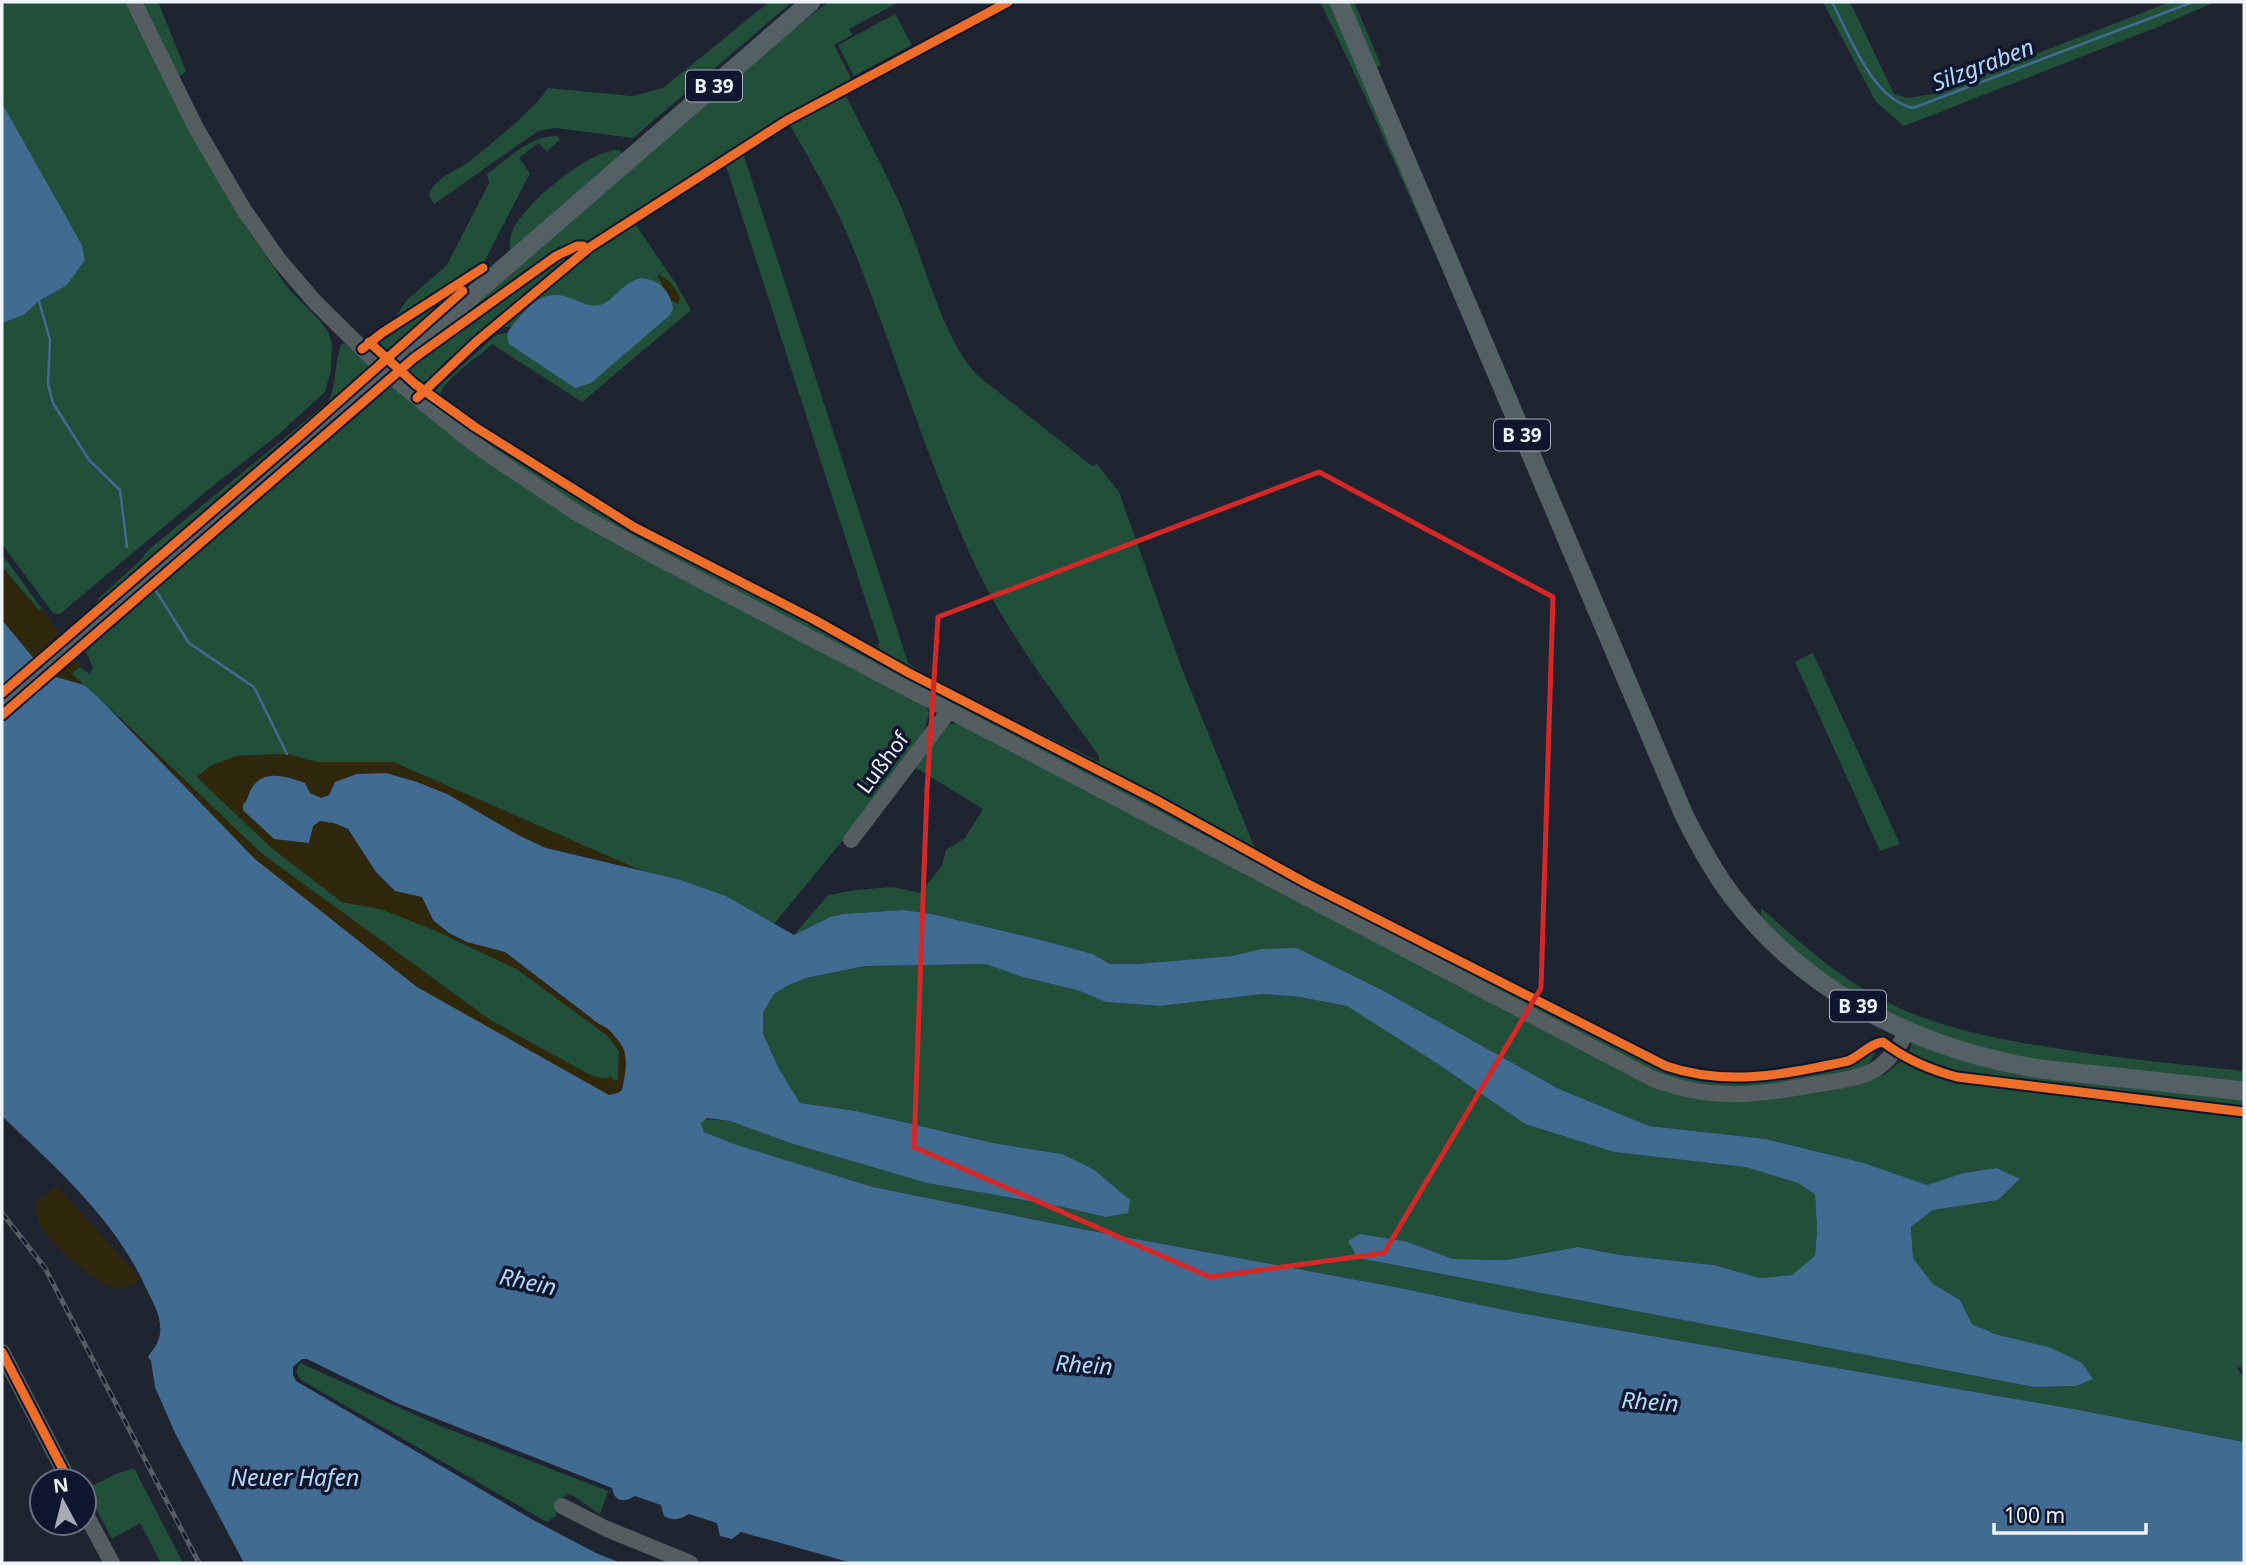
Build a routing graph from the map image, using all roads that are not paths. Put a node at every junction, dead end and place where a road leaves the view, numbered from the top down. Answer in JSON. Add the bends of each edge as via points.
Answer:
{"nodes":[{"id":1,"x":134,"y":2,"type":"edge"},
{"id":2,"x":811,"y":2,"type":"edge"},
{"id":3,"x":1339,"y":2,"type":"edge"},
{"id":4,"x":2,"y":704,"type":"edge"},
{"id":5,"x":949,"y":711,"type":"junction"},
{"id":6,"x":850,"y":840,"type":"dead end"},
{"id":7,"x":1907,"y":1032,"type":"junction"},
{"id":8,"x":2244,"y":1091,"type":"edge"},
{"id":9,"x":2,"y":1352,"type":"edge"},
{"id":10,"x":62,"y":1467,"type":"edge"},
{"id":11,"x":562,"y":1506,"type":"dead end"},
{"id":12,"x":98,"y":1537,"type":"edge"},
{"id":13,"x":112,"y":1563,"type":"edge"},
{"id":14,"x":690,"y":1563,"type":"edge"}],
"edges":[{"from":1,"to":5,"type":"street","via":[[176,90],[244,210],[315,302],[384,370],[464,436],[580,514]]},
{"from":2,"to":4,"type":"main road","number":"B 39","bridge":true},
{"from":3,"to":7,"type":"main road","number":"B 39","via":[[1699,845],[1732,897],[1787,955],[1850,1002]]},
{"from":5,"to":6,"type":"street","name":"Lußhof"},
{"from":5,"to":7,"type":"street","via":[[1630,1069],[1667,1084],[1725,1096],[1859,1076],[1884,1063]]},
{"from":7,"to":8,"type":"main road","number":"B 39","via":[[1950,1048],[2026,1066]]},
{"from":9,"to":10,"type":"street"},
{"from":11,"to":14,"type":"street"},
{"from":12,"to":13,"type":"street"}]}
